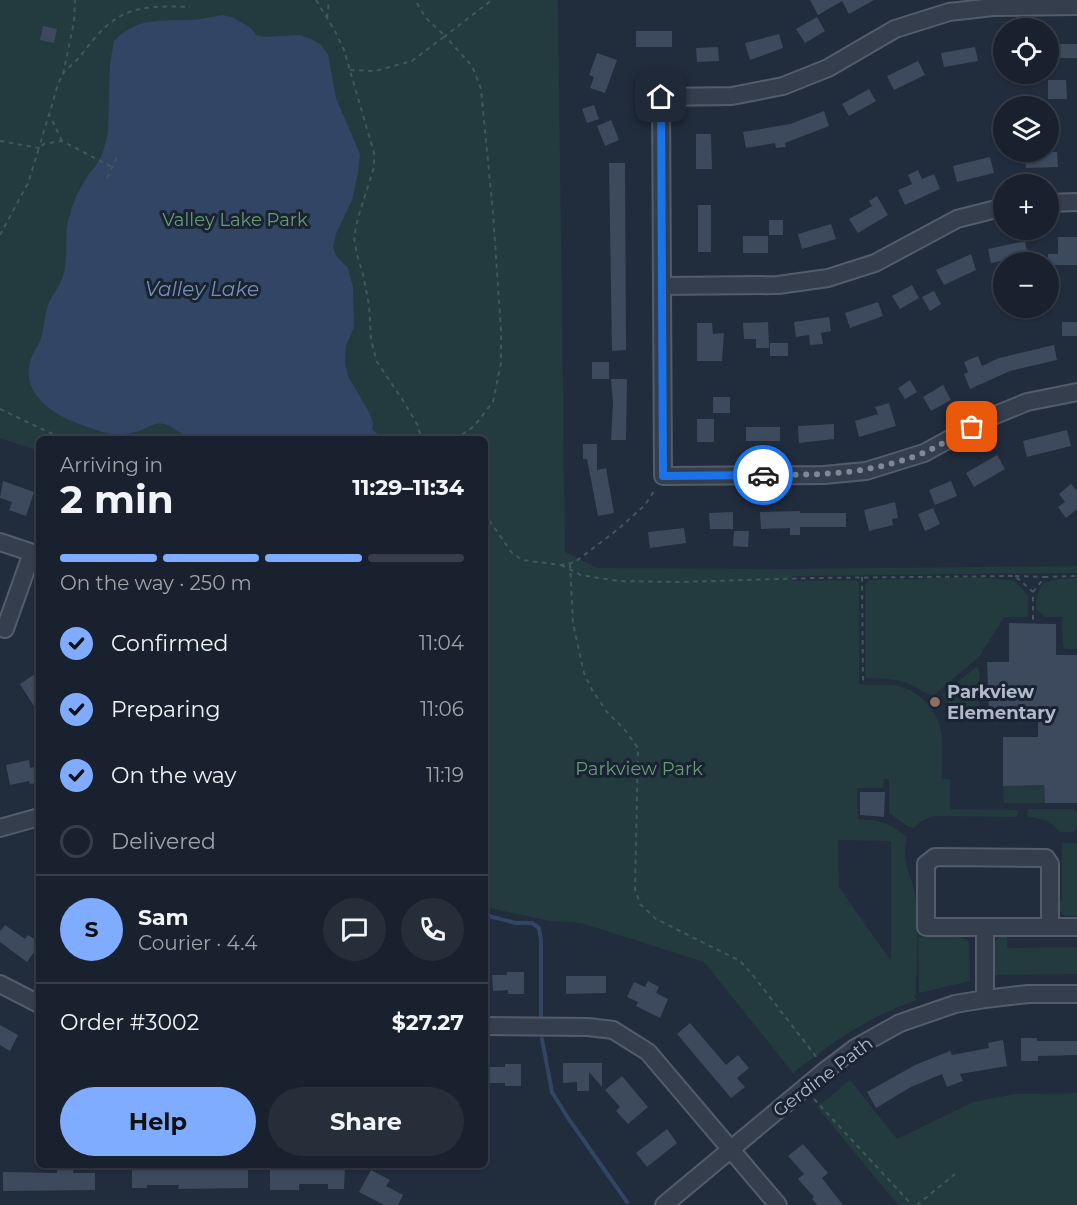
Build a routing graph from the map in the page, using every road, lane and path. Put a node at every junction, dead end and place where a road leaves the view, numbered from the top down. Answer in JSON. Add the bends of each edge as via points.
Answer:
{"nodes":[{"id":1,"x":75,"y":0,"type":"edge"},
{"id":2,"x":316,"y":0,"type":"edge"},
{"id":3,"x":329,"y":0,"type":"edge"},
{"id":4,"x":415,"y":0,"type":"edge"},
{"id":5,"x":492,"y":0,"type":"edge"},
{"id":6,"x":1077,"y":6,"type":"edge"},
{"id":7,"x":190,"y":7,"type":"dead end"},
{"id":8,"x":327,"y":18,"type":"junction"},
{"id":9,"x":445,"y":36,"type":"junction"},
{"id":10,"x":350,"y":70,"type":"junction"},
{"id":11,"x":63,"y":74,"type":"junction"},
{"id":12,"x":49,"y":114,"type":"junction"},
{"id":13,"x":0,"y":141,"type":"edge"},
{"id":14,"x":62,"y":141,"type":"junction"},
{"id":15,"x":39,"y":148,"type":"junction"},
{"id":16,"x":118,"y":155,"type":"dead end"},
{"id":17,"x":112,"y":167,"type":"junction"},
{"id":18,"x":107,"y":178,"type":"dead end"},
{"id":19,"x":1059,"y":202,"type":"edge"},
{"id":20,"x":1077,"y":202,"type":"edge"},
{"id":21,"x":993,"y":210,"type":"edge"},
{"id":22,"x":0,"y":235,"type":"edge"},
{"id":23,"x":662,"y":286,"type":"junction"},
{"id":24,"x":1077,"y":392,"type":"edge"},
{"id":25,"x":0,"y":409,"type":"edge"},
{"id":26,"x":56,"y":436,"type":"edge"},
{"id":27,"x":421,"y":436,"type":"edge"},
{"id":28,"x":460,"y":436,"type":"edge"},
{"id":29,"x":663,"y":476,"type":"junction"},
{"id":30,"x":488,"y":519,"type":"edge"},
{"id":31,"x":0,"y":542,"type":"edge"},
{"id":32,"x":36,"y":554,"type":"edge"},
{"id":33,"x":570,"y":564,"type":"junction"},
{"id":34,"x":561,"y":565,"type":"junction"},
{"id":35,"x":570,"y":570,"type":"junction"},
{"id":36,"x":1015,"y":576,"type":"junction"},
{"id":37,"x":1077,"y":576,"type":"edge"},
{"id":38,"x":862,"y":577,"type":"junction"},
{"id":39,"x":1046,"y":577,"type":"junction"},
{"id":40,"x":1033,"y":592,"type":"junction"},
{"id":41,"x":1033,"y":623,"type":"dead end"},
{"id":42,"x":5,"y":629,"type":"dead end"},
{"id":43,"x":863,"y":684,"type":"dead end"},
{"id":44,"x":36,"y":818,"type":"edge"},
{"id":45,"x":0,"y":828,"type":"edge"},
{"id":46,"x":984,"y":927,"type":"junction"},
{"id":47,"x":1050,"y":927,"type":"junction"},
{"id":48,"x":1077,"y":927,"type":"edge"},
{"id":49,"x":0,"y":984,"type":"edge"},
{"id":50,"x":1077,"y":994,"type":"edge"},
{"id":51,"x":985,"y":999,"type":"junction"},
{"id":52,"x":36,"y":1002,"type":"edge"},
{"id":53,"x":488,"y":1026,"type":"edge"},
{"id":54,"x":826,"y":1070,"type":"junction"},
{"id":55,"x":804,"y":1088,"type":"junction"},
{"id":56,"x":731,"y":1149,"type":"junction"},
{"id":57,"x":955,"y":1174,"type":"dead end"},
{"id":58,"x":664,"y":1205,"type":"edge"},
{"id":59,"x":778,"y":1205,"type":"edge"},
{"id":60,"x":912,"y":1205,"type":"edge"},
{"id":61,"x":917,"y":1205,"type":"edge"}],
"edges":[{"from":1,"to":11,"type":"path"},
{"from":2,"to":8,"type":"path"},
{"from":3,"to":8,"type":"path"},
{"from":4,"to":9,"type":"path","via":[[426,18]]},
{"from":5,"to":9,"type":"path"},
{"from":6,"to":23,"type":"street","via":[[949,12],[896,29],[828,68],[783,86],[732,96],[661,97]]},
{"from":7,"to":11,"type":"path","via":[[151,7],[120,15],[107,23]]},
{"from":8,"to":10,"type":"path"},
{"from":9,"to":10,"type":"path","via":[[412,61],[375,71]]},
{"from":9,"to":28,"type":"path","via":[[472,66],[481,90],[501,330],[501,363],[493,402]]},
{"from":10,"to":27,"type":"path","via":[[374,153],[374,167],[354,237],[369,305],[371,340],[377,362]]},
{"from":11,"to":12,"type":"path"},
{"from":12,"to":14,"type":"path"},
{"from":12,"to":15,"type":"path"},
{"from":13,"to":15,"type":"path"},
{"from":14,"to":15,"type":"path"},
{"from":14,"to":17,"type":"path"},
{"from":15,"to":22,"type":"path","via":[[28,183]]},
{"from":16,"to":17,"type":"path"},
{"from":17,"to":18,"type":"path"},
{"from":19,"to":20,"type":"street"},
{"from":21,"to":23,"type":"street","via":[[957,219],[875,263],[828,278],[778,285]]},
{"from":23,"to":29,"type":"street"},
{"from":24,"to":29,"type":"street","via":[[1027,402],[924,453],[866,471]]},
{"from":25,"to":26,"type":"path"},
{"from":29,"to":33,"type":"path","via":[[645,505]]},
{"from":30,"to":34,"type":"path","via":[[512,553],[522,560]]},
{"from":31,"to":32,"type":"street"},
{"from":32,"to":42,"type":"street"},
{"from":33,"to":34,"type":"path"},
{"from":33,"to":35,"type":"path"},
{"from":34,"to":35,"type":"path"},
{"from":35,"to":38,"type":"path","via":[[591,578],[618,581]]},
{"from":35,"to":54,"type":"path","via":[[573,623],[584,674],[607,712],[638,748],[636,897],[656,919],[745,966]]},
{"from":36,"to":38,"type":"path"},
{"from":36,"to":39,"type":"path"},
{"from":36,"to":40,"type":"path"},
{"from":37,"to":39,"type":"path"},
{"from":38,"to":43,"type":"path"},
{"from":39,"to":40,"type":"path"},
{"from":40,"to":41,"type":"path"},
{"from":44,"to":45,"type":"street"},
{"from":46,"to":47,"type":"street"},
{"from":46,"to":47,"type":"street","via":[[926,927],[926,864],[935,857],[1046,858],[1050,864]]},
{"from":46,"to":51,"type":"street"},
{"from":47,"to":48,"type":"street"},
{"from":49,"to":52,"type":"street"},
{"from":50,"to":51,"type":"street","name":"Gerdine Path"},
{"from":51,"to":54,"type":"street","name":"Gerdine Path","via":[[955,1004],[900,1023],[855,1048]]},
{"from":53,"to":56,"type":"street","via":[[613,1030],[648,1052]]},
{"from":54,"to":55,"type":"street","name":"Gerdine Path"},
{"from":55,"to":56,"type":"street","name":"Gerdine Path"},
{"from":55,"to":60,"type":"path"},
{"from":56,"to":58,"type":"street","name":"Gerdine Path"},
{"from":56,"to":59,"type":"street"},
{"from":57,"to":61,"type":"path"}]}
